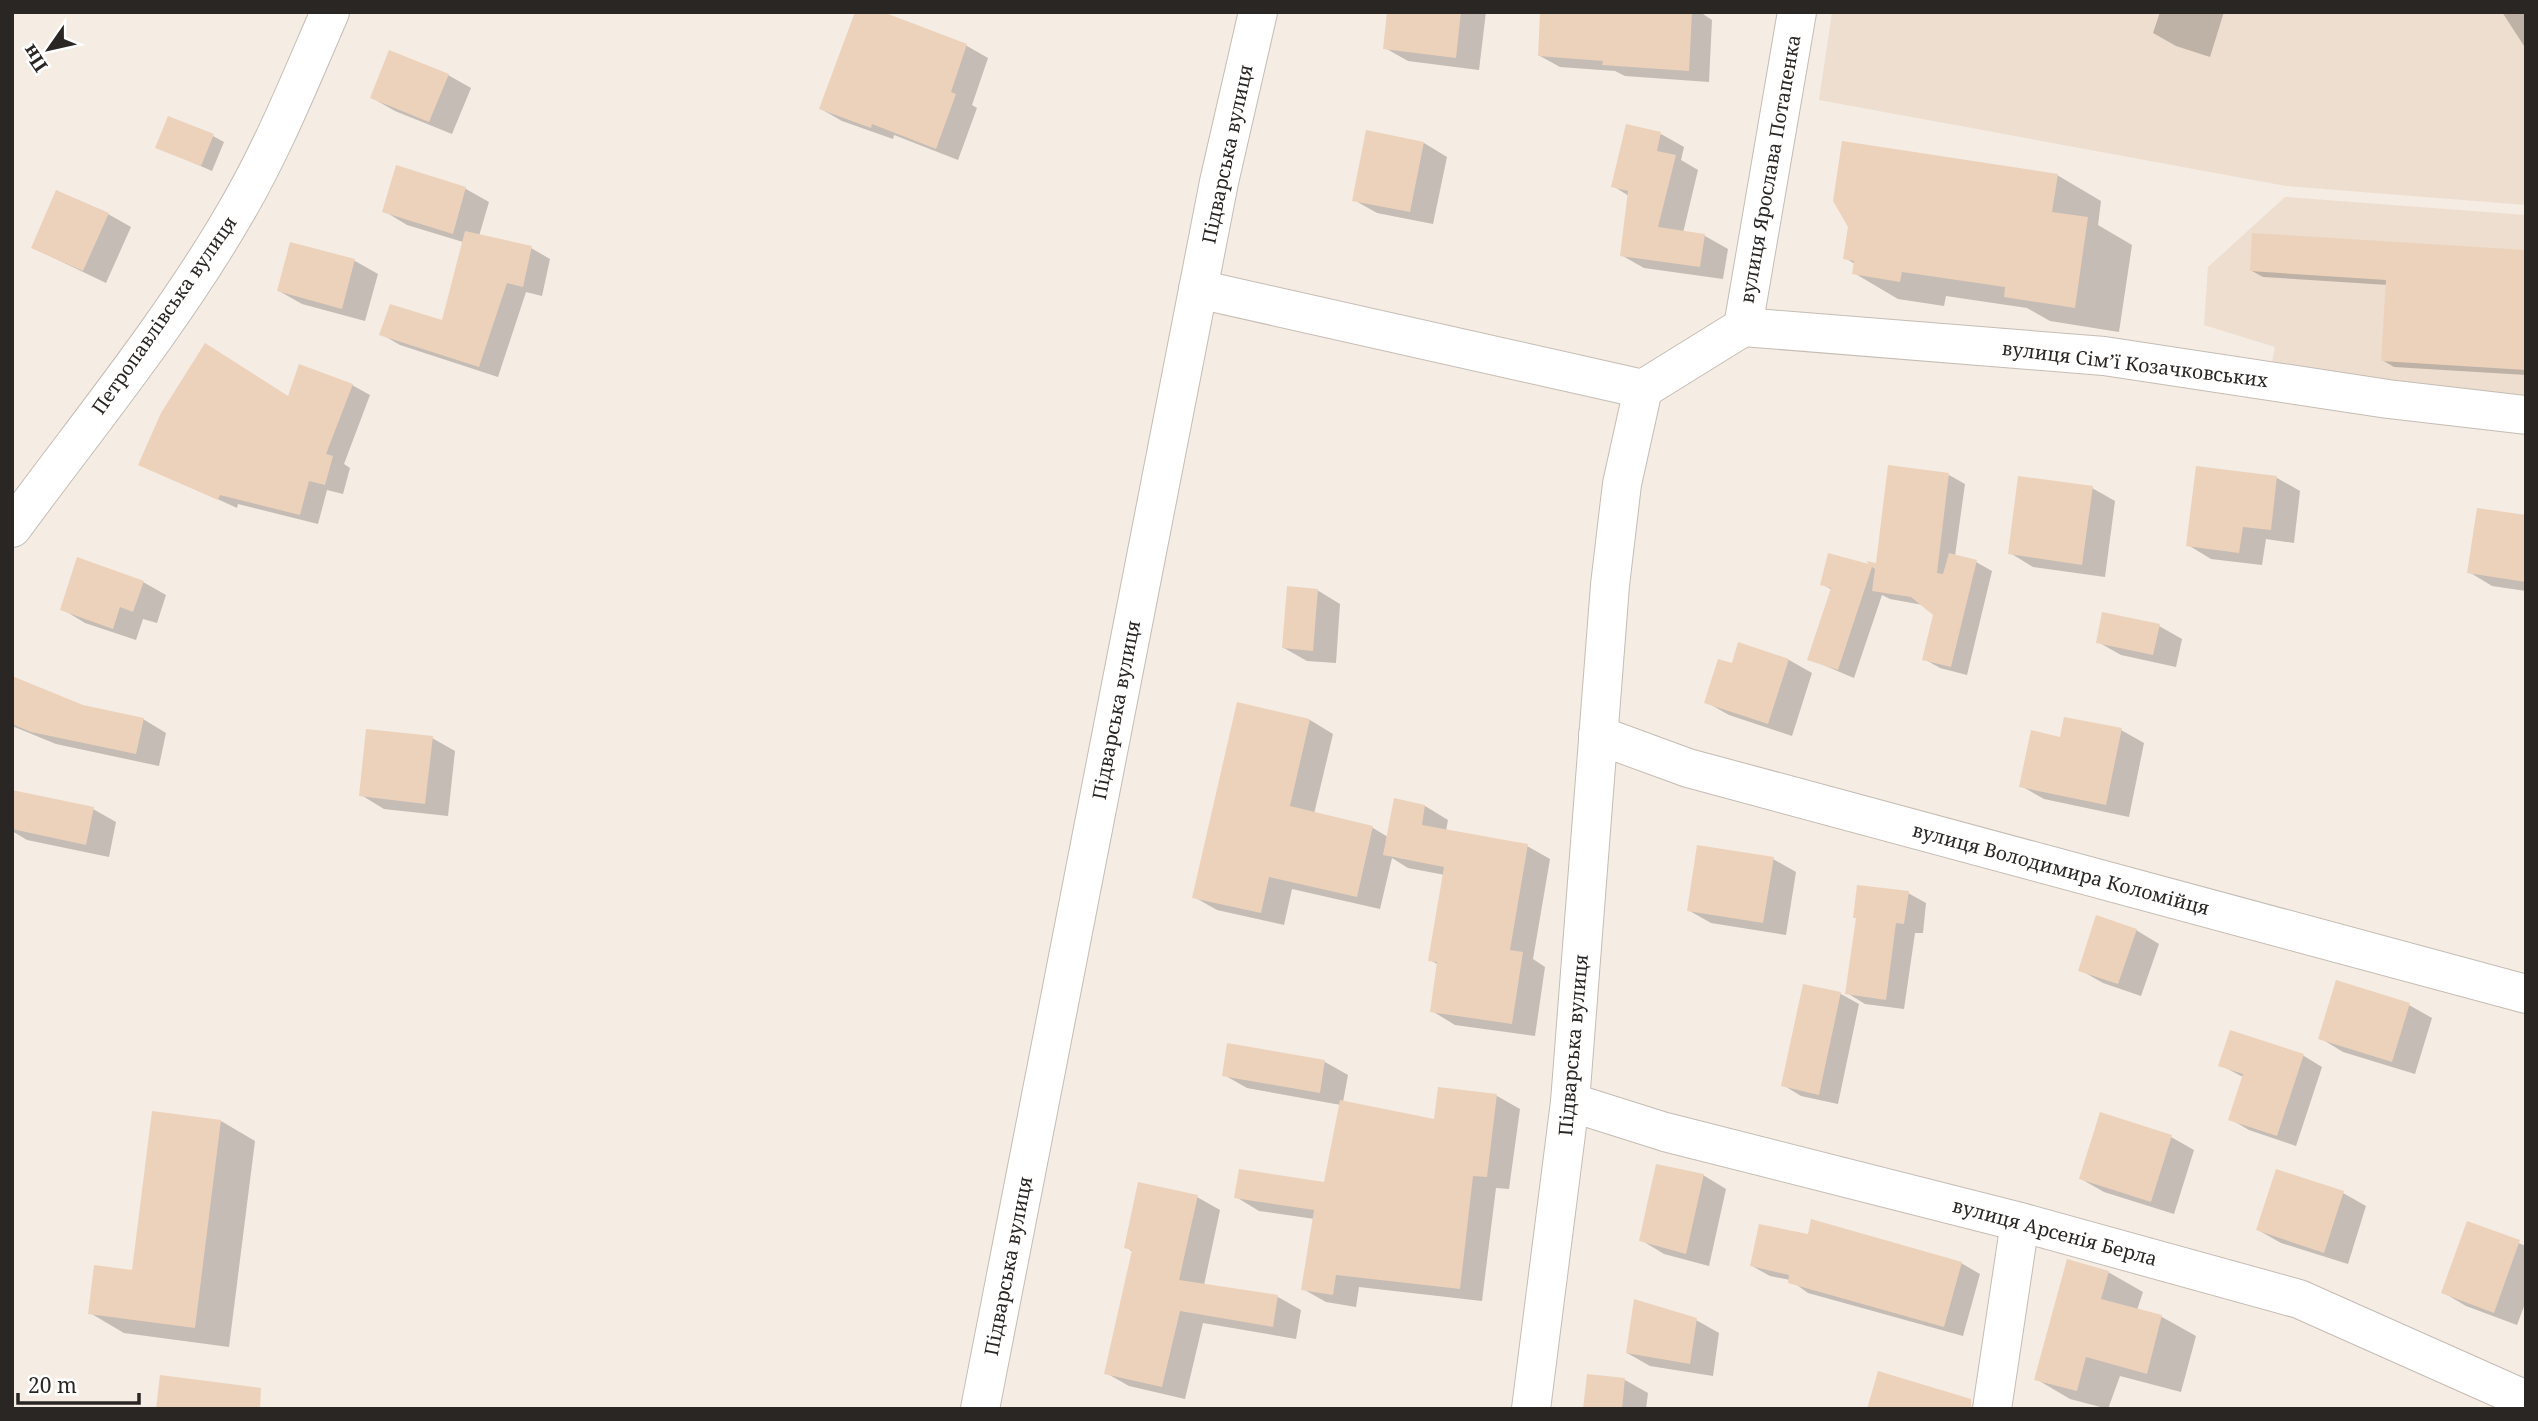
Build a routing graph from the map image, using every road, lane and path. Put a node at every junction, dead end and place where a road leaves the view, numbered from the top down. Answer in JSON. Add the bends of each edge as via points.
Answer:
{"nodes":[{"id":1,"x":330,"y":12,"type":"edge"},
{"id":2,"x":1258,"y":12,"type":"edge"},
{"id":3,"x":1797,"y":12,"type":"edge"},
{"id":4,"x":1198,"y":289,"type":"junction"},
{"id":5,"x":1743,"y":327,"type":"junction"},
{"id":6,"x":1643,"y":389,"type":"junction"},
{"id":7,"x":2526,"y":415,"type":"edge"},
{"id":8,"x":12,"y":528,"type":"edge"},
{"id":9,"x":1598,"y":735,"type":"junction"},
{"id":10,"x":2526,"y":994,"type":"edge"},
{"id":11,"x":1570,"y":1102,"type":"junction"},
{"id":12,"x":2020,"y":1222,"type":"junction"},
{"id":13,"x":2526,"y":1400,"type":"edge"},
{"id":14,"x":980,"y":1409,"type":"edge"},
{"id":15,"x":1531,"y":1409,"type":"edge"},
{"id":16,"x":1992,"y":1409,"type":"edge"}],
"edges":[{"from":1,"to":8,"type":"street","name":"Петропавлівська вулиця","via":[[235,214],[191,283]]},
{"from":2,"to":4,"type":"street","name":"Підварська вулиця"},
{"from":3,"to":5,"type":"street","name":"вулиця Ярослава Потапенка"},
{"from":4,"to":6,"type":"street"},
{"from":4,"to":14,"type":"street","name":"Підварська вулиця"},
{"from":5,"to":6,"type":"street"},
{"from":5,"to":7,"type":"street","name":"вулиця Сімʼї Козачковських","via":[[2104,356],[2388,400]]},
{"from":6,"to":9,"type":"street","name":"Підварська вулиця","via":[[1622,484]]},
{"from":9,"to":10,"type":"street","name":"вулиця Володимира Коломійця","via":[[1688,768]]},
{"from":9,"to":11,"type":"street","name":"Підварська вулиця"},
{"from":11,"to":12,"type":"street","name":"вулиця Арсенія Берла","via":[[1665,1132]]},
{"from":11,"to":15,"type":"street","name":"Підварська вулиця"},
{"from":12,"to":13,"type":"street","name":"вулиця Арсенія Берла","via":[[2300,1299]]},
{"from":12,"to":16,"type":"street"}]}
